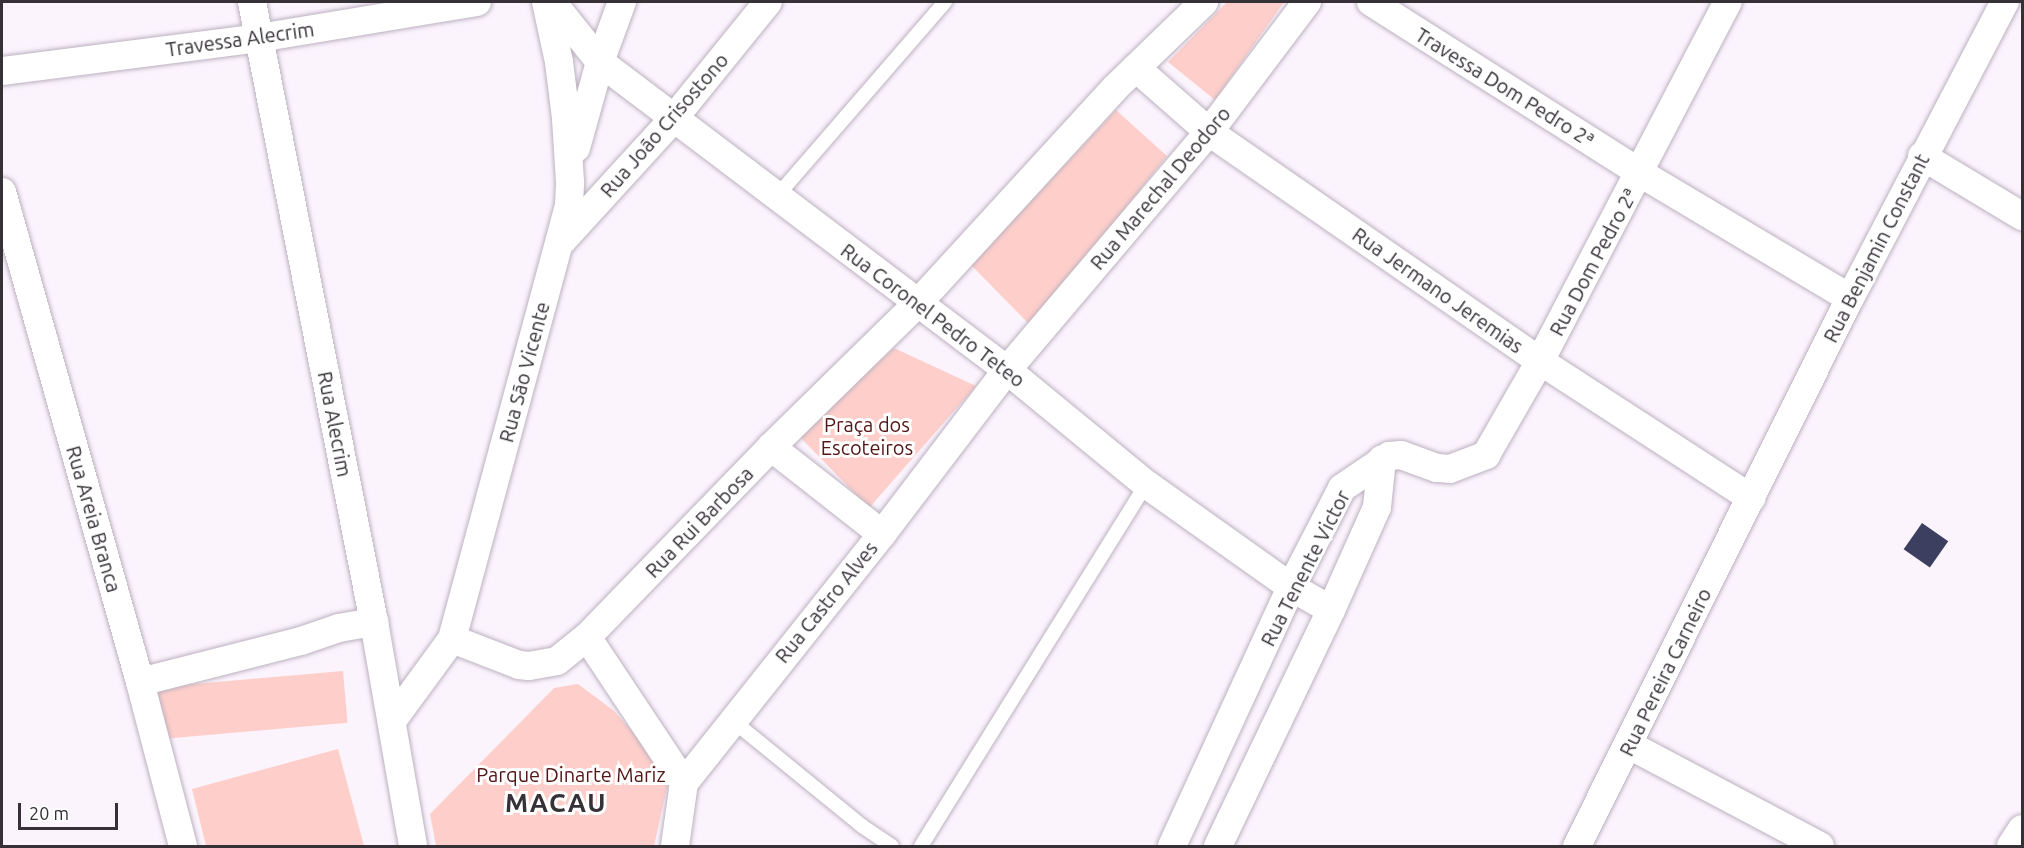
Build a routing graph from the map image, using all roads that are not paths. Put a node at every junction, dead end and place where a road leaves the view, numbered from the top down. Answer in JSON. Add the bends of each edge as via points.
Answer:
{"nodes":[{"id":1,"x":252,"y":2,"type":"edge"},
{"id":2,"x":477,"y":2,"type":"edge"},
{"id":3,"x":546,"y":2,"type":"edge"},
{"id":4,"x":552,"y":2,"type":"edge"},
{"id":5,"x":622,"y":2,"type":"edge"},
{"id":6,"x":768,"y":2,"type":"edge"},
{"id":7,"x":945,"y":2,"type":"edge"},
{"id":8,"x":1204,"y":2,"type":"edge"},
{"id":9,"x":1307,"y":2,"type":"edge"},
{"id":10,"x":1371,"y":2,"type":"edge"},
{"id":11,"x":1728,"y":2,"type":"edge"},
{"id":12,"x":2006,"y":2,"type":"edge"},
{"id":13,"x":259,"y":38,"type":"junction"},
{"id":14,"x":600,"y":62,"type":"junction"},
{"id":15,"x":1136,"y":68,"type":"junction"},
{"id":16,"x":2,"y":71,"type":"edge"},
{"id":17,"x":674,"y":118,"type":"junction"},
{"id":18,"x":1209,"y":132,"type":"junction"},
{"id":19,"x":1922,"y":156,"type":"junction"},
{"id":20,"x":570,"y":169,"type":"junction"},
{"id":21,"x":1640,"y":172,"type":"junction"},
{"id":22,"x":2,"y":192,"type":"edge"},
{"id":23,"x":777,"y":196,"type":"junction"},
{"id":24,"x":2022,"y":216,"type":"edge"},
{"id":25,"x":558,"y":246,"type":"junction"},
{"id":26,"x":1850,"y":298,"type":"junction"},
{"id":27,"x":918,"y":303,"type":"junction"},
{"id":28,"x":1540,"y":361,"type":"junction"},
{"id":29,"x":1007,"y":370,"type":"junction"},
{"id":30,"x":771,"y":447,"type":"junction"},
{"id":31,"x":1382,"y":459,"type":"junction"},
{"id":32,"x":1146,"y":484,"type":"junction"},
{"id":33,"x":1751,"y":498,"type":"junction"},
{"id":34,"x":882,"y":534,"type":"junction"},
{"id":35,"x":1291,"y":587,"type":"junction"},
{"id":36,"x":1331,"y":609,"type":"junction"},
{"id":37,"x":374,"y":622,"type":"junction"},
{"id":38,"x":587,"y":637,"type":"junction"},
{"id":39,"x":452,"y":639,"type":"junction"},
{"id":40,"x":140,"y":682,"type":"junction"},
{"id":41,"x":732,"y":720,"type":"junction"},
{"id":42,"x":392,"y":721,"type":"junction"},
{"id":43,"x":1629,"y":745,"type":"junction"},
{"id":44,"x":684,"y":783,"type":"junction"},
{"id":45,"x":2022,"y":829,"type":"edge"},
{"id":46,"x":1178,"y":835,"type":"edge"},
{"id":47,"x":1219,"y":844,"type":"edge"},
{"id":48,"x":183,"y":846,"type":"edge"},
{"id":49,"x":413,"y":846,"type":"edge"},
{"id":50,"x":675,"y":846,"type":"edge"},
{"id":51,"x":892,"y":846,"type":"edge"},
{"id":52,"x":921,"y":846,"type":"edge"},
{"id":53,"x":1577,"y":846,"type":"edge"},
{"id":54,"x":1820,"y":846,"type":"edge"},
{"id":55,"x":2011,"y":846,"type":"edge"}],
"edges":[{"from":1,"to":13,"type":"street","name":"Rua Alecrim"},
{"from":2,"to":13,"type":"street","name":"Travessa Alecrim"},
{"from":3,"to":20,"type":"street","name":"Rua São Vicente","via":[[559,62]]},
{"from":4,"to":14,"type":"street","name":"Rua Coronel Pedro Teteo"},
{"from":5,"to":14,"type":"street"},
{"from":6,"to":17,"type":"street","name":"Rua João Crisostono"},
{"from":7,"to":23,"type":"lane"},
{"from":8,"to":15,"type":"street"},
{"from":9,"to":18,"type":"street","name":"Rua Marechal Deodoro"},
{"from":10,"to":21,"type":"street","name":"Travessa Dom Pedro 2ª"},
{"from":11,"to":21,"type":"street","name":"Rua Dom Pedro 2ª"},
{"from":12,"to":19,"type":"street","name":"Rua Benjamin Constant"},
{"from":13,"to":16,"type":"street","name":"Travessa Alecrim"},
{"from":13,"to":37,"type":"street","name":"Rua Alecrim"},
{"from":14,"to":17,"type":"street","name":"Rua Coronel Pedro Teteo"},
{"from":14,"to":20,"type":"street"},
{"from":15,"to":18,"type":"street","name":"Rua Jermano Jeremias"},
{"from":15,"to":27,"type":"street"},
{"from":17,"to":23,"type":"street","name":"Rua Coronel Pedro Teteo"},
{"from":17,"to":25,"type":"street","name":"Rua João Crisostono"},
{"from":18,"to":28,"type":"street","name":"Rua Jermano Jeremias"},
{"from":18,"to":29,"type":"street","name":"Rua Marechal Deodoro"},
{"from":19,"to":24,"type":"street"},
{"from":19,"to":26,"type":"street","name":"Rua Benjamin Constant"},
{"from":20,"to":25,"type":"street","name":"Rua São Vicente","via":[[569,204]]},
{"from":21,"to":26,"type":"street","name":"Travessa Dom Pedro 2ª"},
{"from":21,"to":28,"type":"street","name":"Rua Dom Pedro 2ª"},
{"from":22,"to":40,"type":"street","name":"Rua Areia Branca"},
{"from":23,"to":27,"type":"street","name":"Rua Coronel Pedro Teteo"},
{"from":25,"to":39,"type":"street","name":"Rua São Vicente"},
{"from":26,"to":33,"type":"street","name":"Rua Benjamin Constant"},
{"from":27,"to":29,"type":"street","name":"Rua Coronel Pedro Teteo"},
{"from":27,"to":30,"type":"street","name":"Rua Rui Barbosa"},
{"from":28,"to":31,"type":"street","name":"Rua Dom Pedro 2ª","via":[[1486,455],[1450,469],[1401,455]]},
{"from":28,"to":33,"type":"street","name":"Rua Jermano Jeremias"},
{"from":29,"to":32,"type":"street","name":"Rua Coronel Pedro Teteo"},
{"from":29,"to":34,"type":"street","name":"Rua Castro Alves"},
{"from":30,"to":34,"type":"street"},
{"from":30,"to":38,"type":"street","name":"Rua Rui Barbosa"},
{"from":31,"to":35,"type":"street","name":"Rua Tenente Victor","via":[[1342,488]]},
{"from":31,"to":36,"type":"street","name":"Rua Tenente Victor","via":[[1377,507]]},
{"from":32,"to":35,"type":"street","name":"Rua Coronel Pedro Teteo"},
{"from":32,"to":52,"type":"lane"},
{"from":33,"to":43,"type":"street","name":"Rua Pereira Carneiro"},
{"from":34,"to":41,"type":"street","name":"Rua Castro Alves"},
{"from":35,"to":36,"type":"street","name":"Rua Coronel Pedro Teteo"},
{"from":35,"to":46,"type":"street","name":"Rua Tenente Victor"},
{"from":36,"to":47,"type":"street","name":"Rua Tenente Victor"},
{"from":37,"to":40,"type":"street"},
{"from":37,"to":42,"type":"street","name":"Rua Alecrim"},
{"from":38,"to":39,"type":"street","name":"Rua Rui Barbosa","via":[[557,661],[529,666]]},
{"from":38,"to":44,"type":"street"},
{"from":39,"to":42,"type":"street","name":"Rua São Vicente"},
{"from":40,"to":48,"type":"street","name":"Rua Areia Branca"},
{"from":41,"to":44,"type":"street","name":"Rua Castro Alves"},
{"from":41,"to":51,"type":"lane"},
{"from":42,"to":49,"type":"street","name":"Rua Alecrim"},
{"from":43,"to":53,"type":"street","name":"Rua Pereira Carneiro"},
{"from":43,"to":54,"type":"street"},
{"from":44,"to":50,"type":"street","name":"Rua Castro Alves"},
{"from":45,"to":55,"type":"street"},
{"from":46,"to":47,"type":"street"}]}
